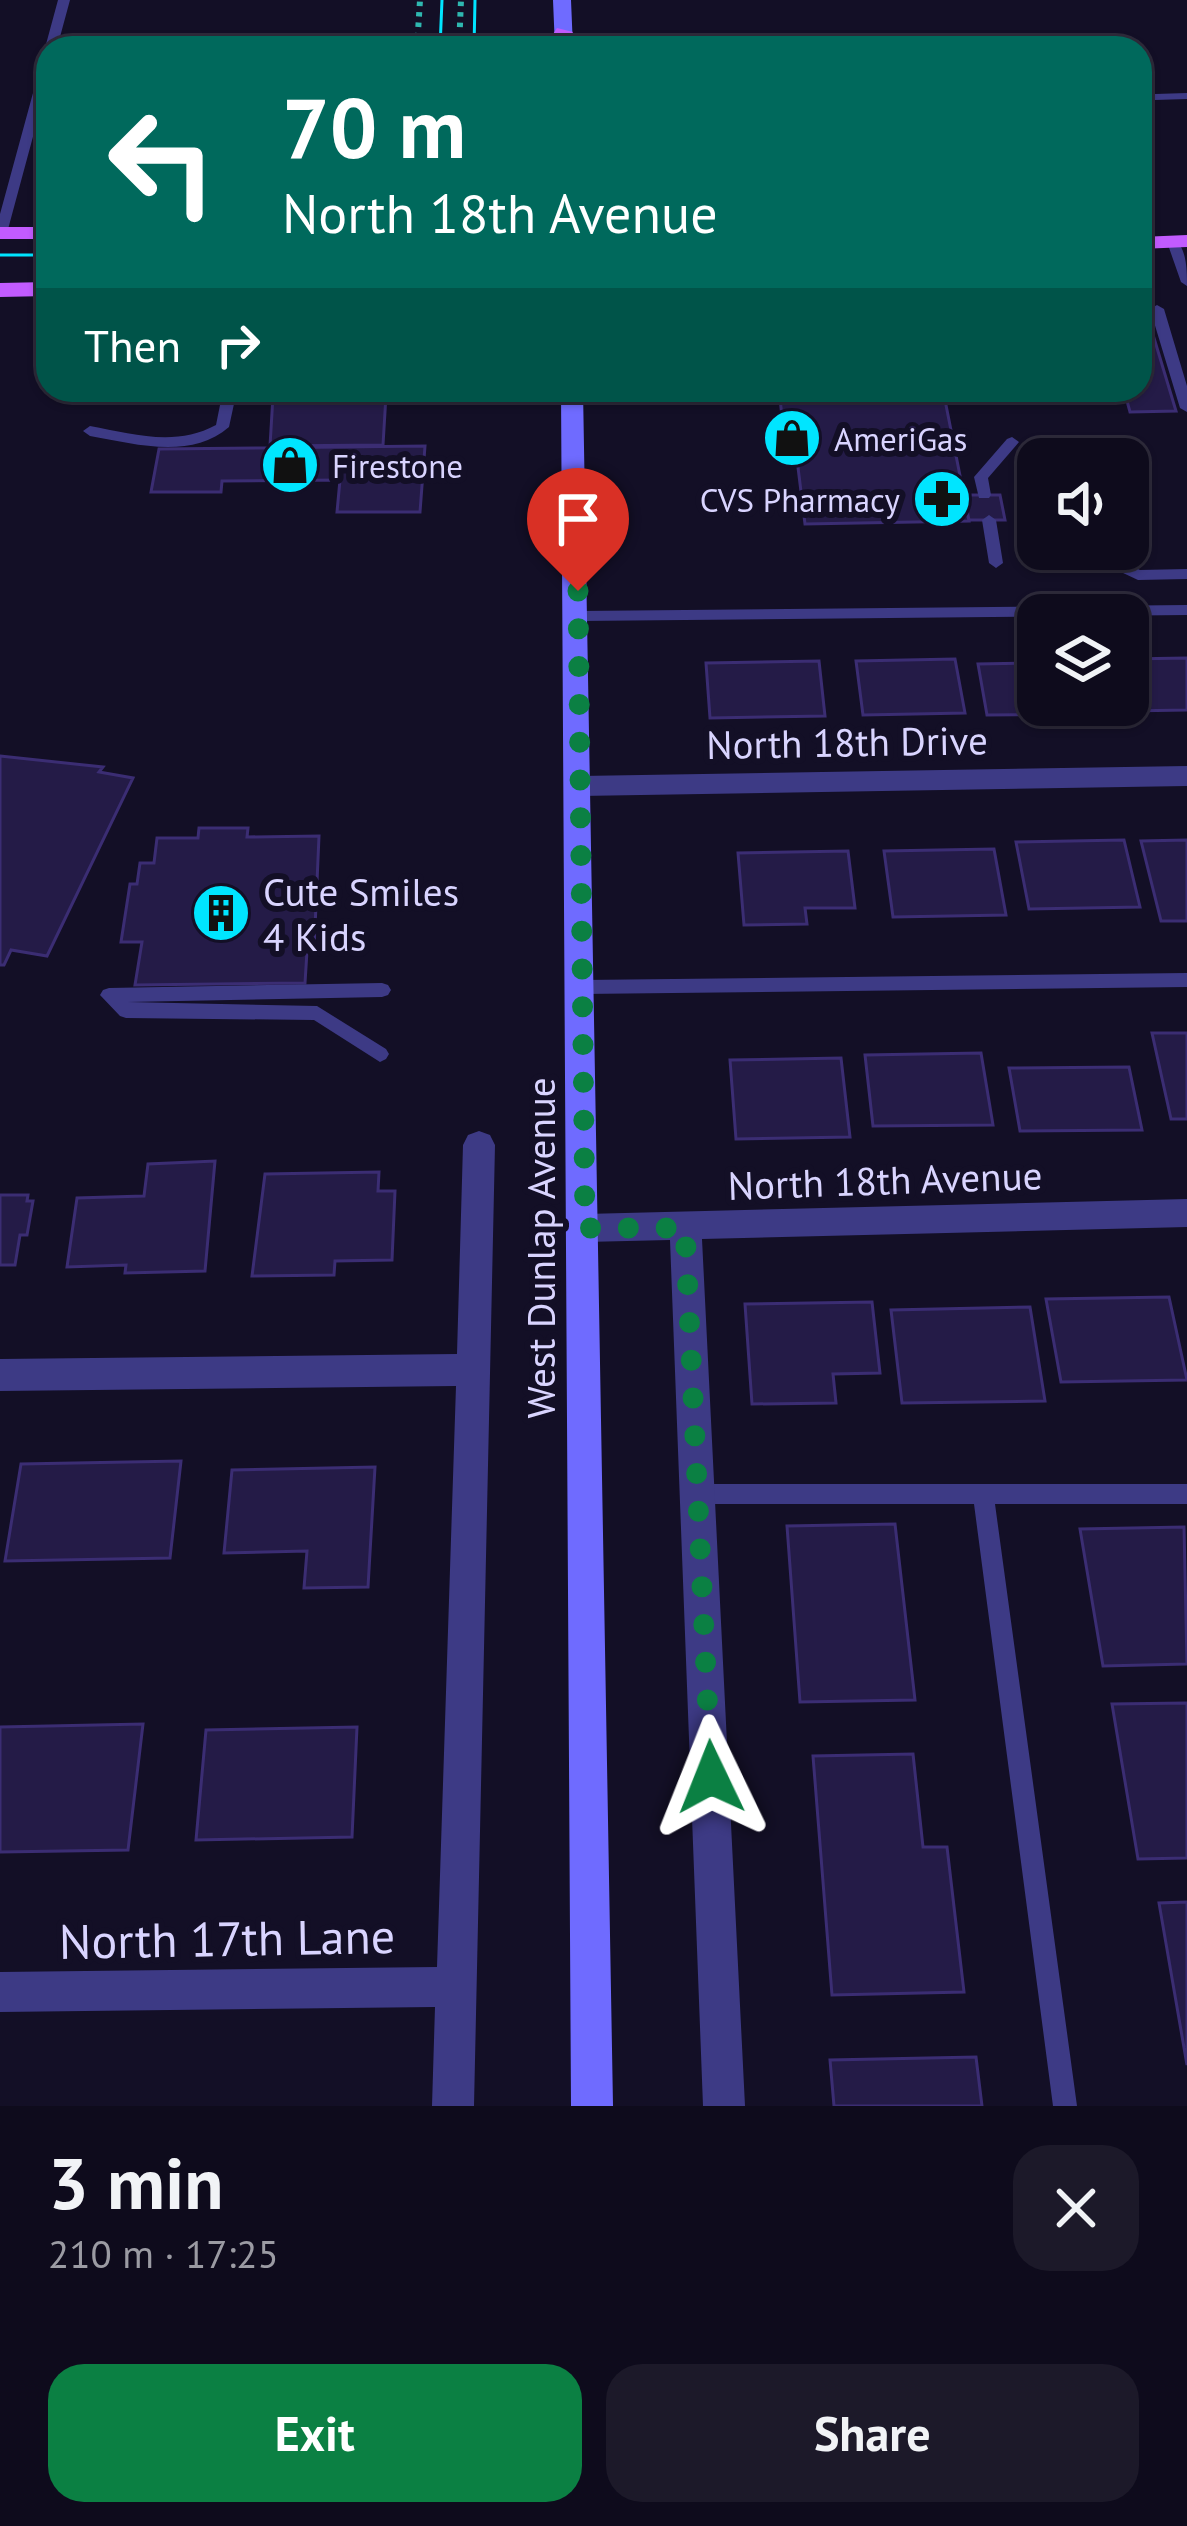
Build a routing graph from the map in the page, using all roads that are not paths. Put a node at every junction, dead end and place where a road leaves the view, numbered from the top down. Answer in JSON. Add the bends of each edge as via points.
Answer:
{"nodes":[{"id":1,"x":64,"y":0,"type":"edge"},
{"id":2,"x":562,"y":0,"type":"edge"},
{"id":3,"x":54,"y":36,"type":"edge"},
{"id":4,"x":560,"y":36,"type":"edge"},
{"id":5,"x":1187,"y":96,"type":"edge"},
{"id":6,"x":1155,"y":97,"type":"dead end"},
{"id":7,"x":36,"y":103,"type":"edge"},
{"id":8,"x":0,"y":233,"type":"edge"},
{"id":9,"x":36,"y":233,"type":"edge"},
{"id":10,"x":1180,"y":242,"type":"edge"},
{"id":11,"x":1187,"y":282,"type":"edge"},
{"id":12,"x":36,"y":289,"type":"edge"},
{"id":13,"x":0,"y":290,"type":"edge"},
{"id":14,"x":1157,"y":309,"type":"dead end"},
{"id":15,"x":227,"y":402,"type":"edge"},
{"id":16,"x":572,"y":402,"type":"edge"},
{"id":17,"x":1187,"y":408,"type":"edge"},
{"id":18,"x":90,"y":431,"type":"dead end"},
{"id":19,"x":1012,"y":442,"type":"dead end"},
{"id":20,"x":984,"y":495,"type":"dead end"},
{"id":21,"x":988,"y":520,"type":"dead end"},
{"id":22,"x":996,"y":563,"type":"dead end"},
{"id":23,"x":1128,"y":570,"type":"edge"},
{"id":24,"x":1187,"y":574,"type":"edge"},
{"id":25,"x":1187,"y":610,"type":"edge"},
{"id":26,"x":578,"y":616,"type":"junction"},
{"id":27,"x":1187,"y":776,"type":"edge"},
{"id":28,"x":580,"y":786,"type":"junction"},
{"id":29,"x":1187,"y":980,"type":"edge"},
{"id":30,"x":582,"y":987,"type":"junction"},
{"id":31,"x":382,"y":990,"type":"dead end"},
{"id":32,"x":380,"y":1054,"type":"dead end"},
{"id":33,"x":478,"y":1145,"type":"dead end"},
{"id":34,"x":1187,"y":1213,"type":"edge"},
{"id":35,"x":585,"y":1228,"type":"junction"},
{"id":36,"x":685,"y":1228,"type":"junction"},
{"id":37,"x":473,"y":1370,"type":"junction"},
{"id":38,"x":0,"y":1375,"type":"edge"},
{"id":39,"x":699,"y":1494,"type":"junction"},
{"id":40,"x":1187,"y":1494,"type":"edge"},
{"id":41,"x":984,"y":1497,"type":"junction"},
{"id":42,"x":456,"y":1987,"type":"junction"},
{"id":43,"x":0,"y":1992,"type":"edge"},
{"id":44,"x":453,"y":2106,"type":"edge"},
{"id":45,"x":592,"y":2106,"type":"edge"},
{"id":46,"x":724,"y":2106,"type":"edge"},
{"id":47,"x":1065,"y":2106,"type":"edge"}],
"edges":[{"from":1,"to":3,"type":"lane"},
{"from":2,"to":4,"type":"main road"},
{"from":5,"to":6,"type":"lane"},
{"from":7,"to":8,"type":"lane"},
{"from":8,"to":9,"type":"main road"},
{"from":10,"to":11,"type":"lane"},
{"from":12,"to":13,"type":"main road"},
{"from":14,"to":17,"type":"lane"},
{"from":15,"to":18,"type":"lane","via":[[222,427],[202,441]]},
{"from":16,"to":26,"type":"main road","name":"West Dunlap Avenue"},
{"from":19,"to":20,"type":"lane","via":[[981,477]]},
{"from":21,"to":22,"type":"lane"},
{"from":23,"to":24,"type":"lane"},
{"from":25,"to":26,"type":"lane"},
{"from":26,"to":28,"type":"main road","name":"West Dunlap Avenue"},
{"from":27,"to":28,"type":"street","name":"North 18th Drive"},
{"from":28,"to":30,"type":"main road","name":"West Dunlap Avenue"},
{"from":29,"to":30,"type":"lane"},
{"from":30,"to":35,"type":"main road","name":"West Dunlap Avenue"},
{"from":31,"to":32,"type":"lane","via":[[109,995],[126,1011],[317,1012]]},
{"from":33,"to":37,"type":"street","name":"West Dunlap Avenue"},
{"from":34,"to":36,"type":"street","name":"North 18th Avenue"},
{"from":35,"to":36,"type":"street","name":"North 18th Avenue"},
{"from":35,"to":45,"type":"main road","name":"West Dunlap Avenue"},
{"from":36,"to":39,"type":"street"},
{"from":37,"to":38,"type":"street"},
{"from":37,"to":42,"type":"street","name":"West Dunlap Avenue"},
{"from":39,"to":41,"type":"lane"},
{"from":39,"to":46,"type":"street"},
{"from":40,"to":41,"type":"lane"},
{"from":41,"to":47,"type":"lane"},
{"from":42,"to":43,"type":"street","name":"North 17th Lane"},
{"from":42,"to":44,"type":"street","name":"West Dunlap Avenue"}]}
